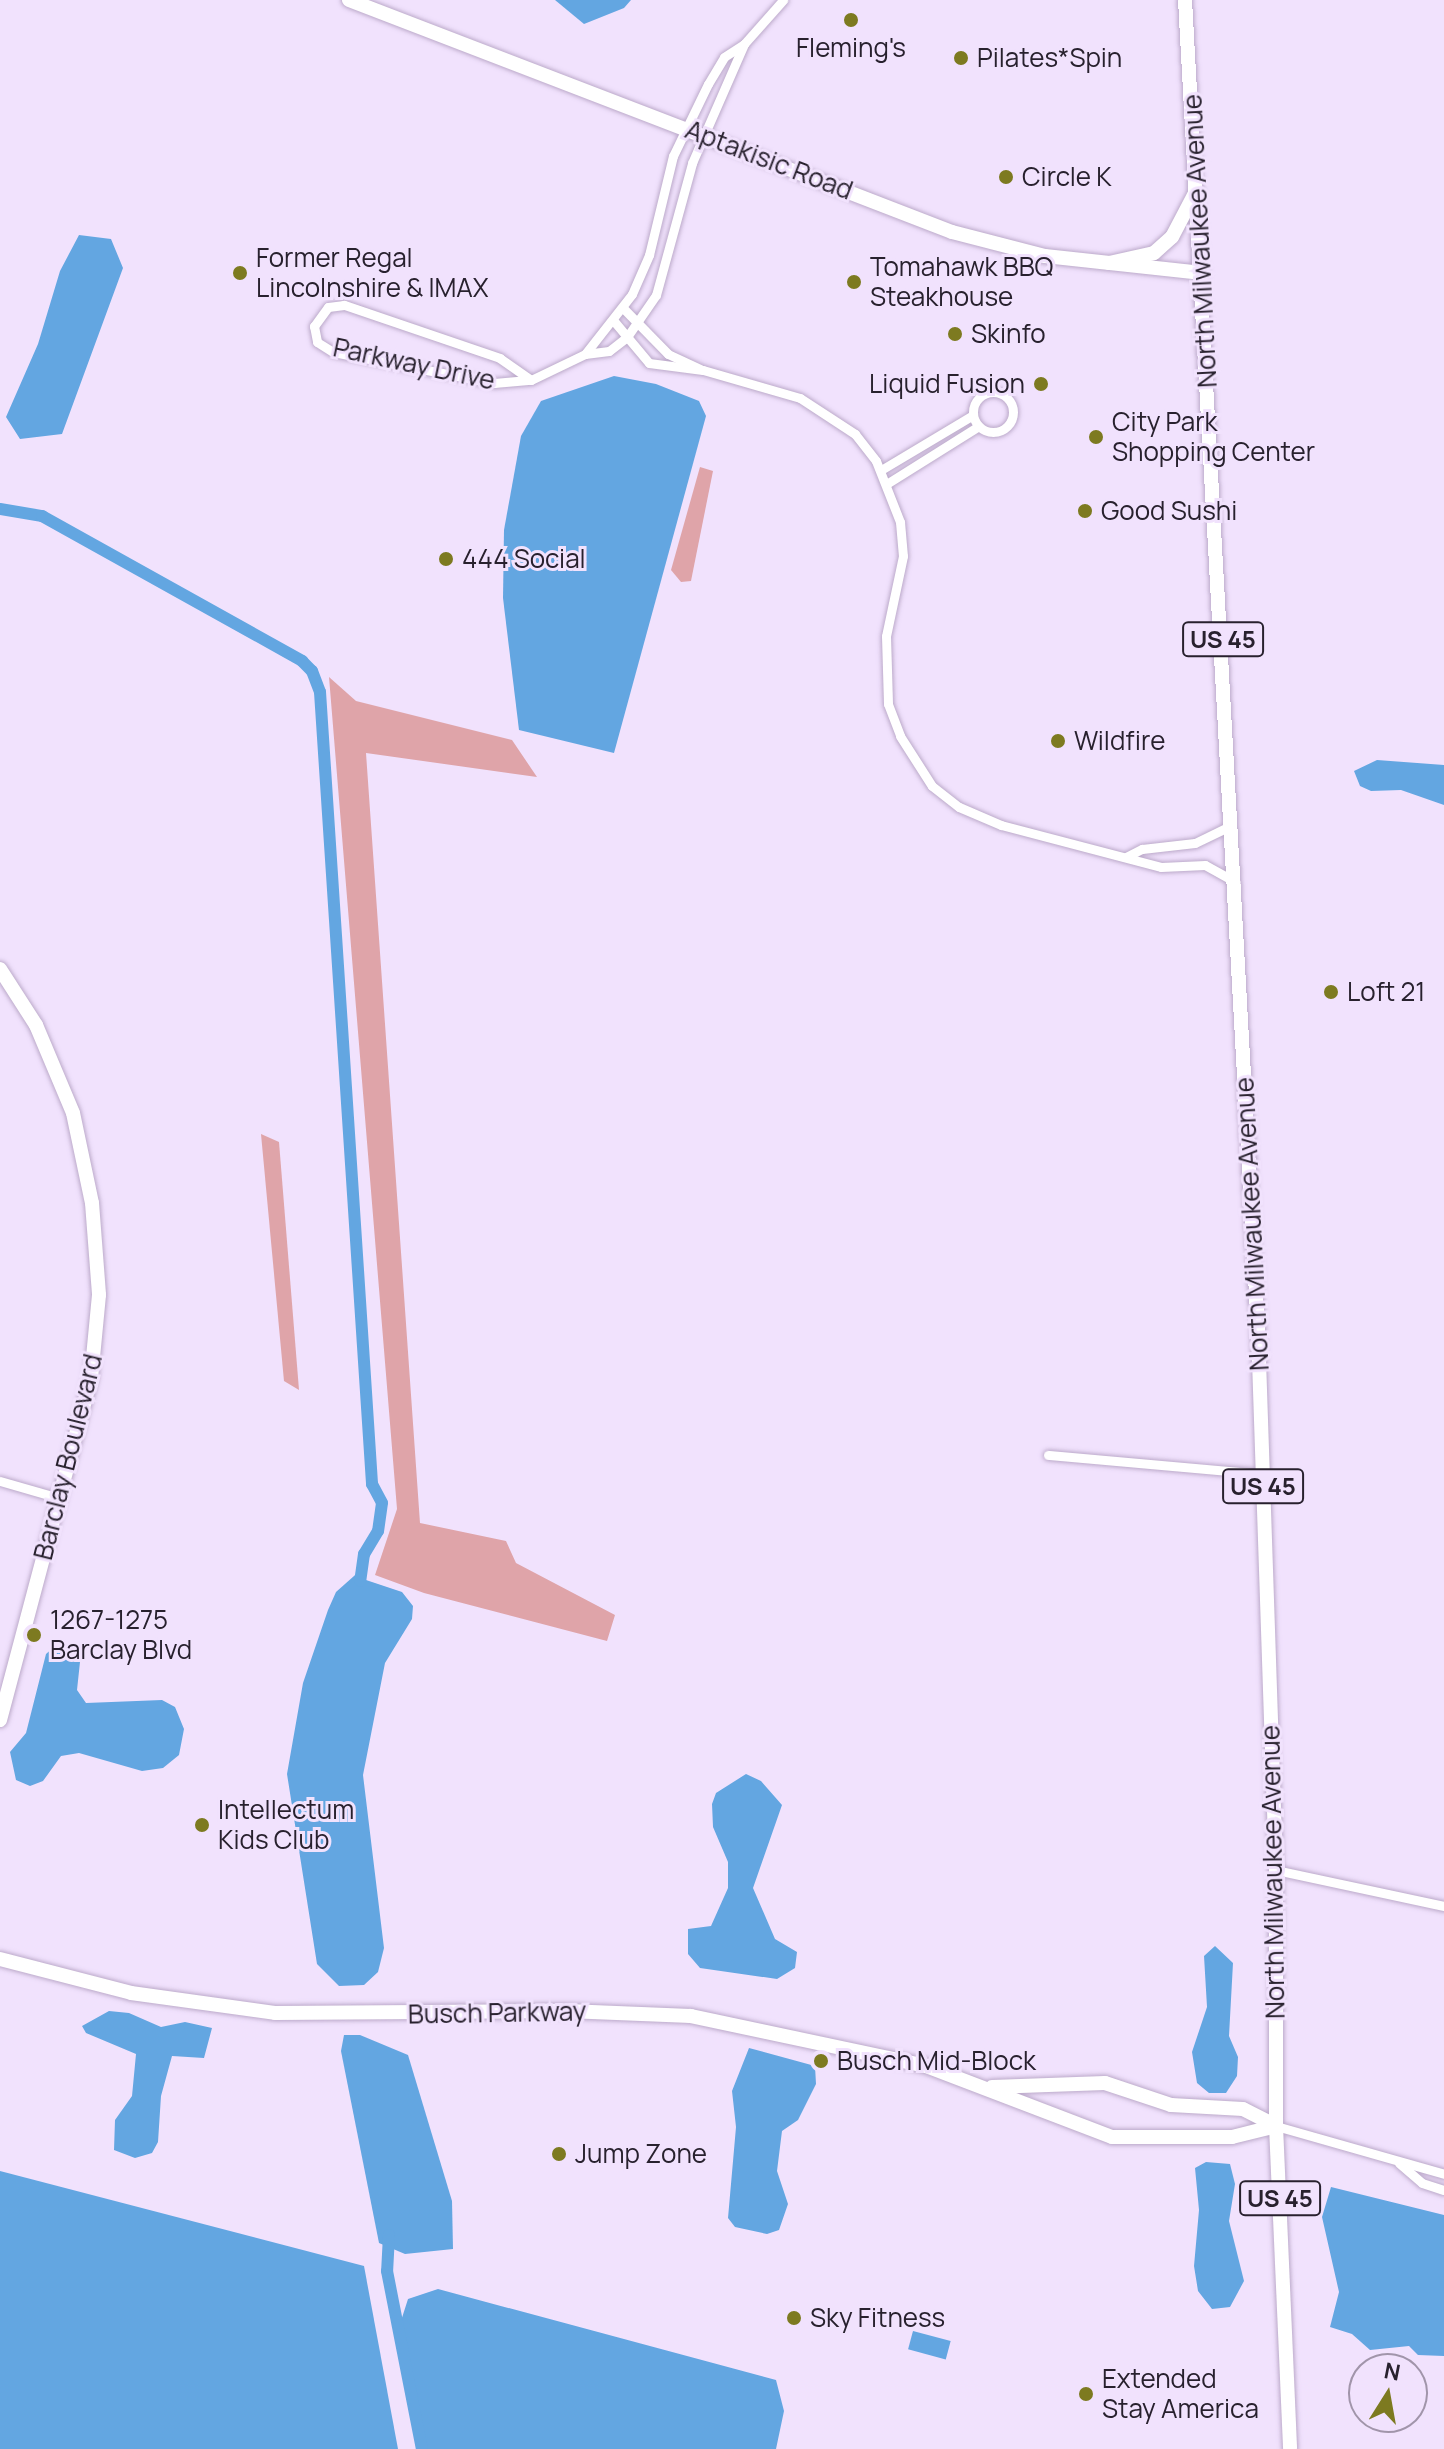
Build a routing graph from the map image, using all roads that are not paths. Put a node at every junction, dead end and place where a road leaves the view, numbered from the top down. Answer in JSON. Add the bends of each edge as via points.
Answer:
{"nodes":[{"id":1,"x":349,"y":0,"type":"edge"},
{"id":2,"x":783,"y":0,"type":"edge"},
{"id":3,"x":1185,"y":0,"type":"edge"},
{"id":4,"x":744,"y":44,"type":"junction"},
{"id":5,"x":686,"y":127,"type":"junction"},
{"id":6,"x":707,"y":135,"type":"junction"},
{"id":7,"x":1197,"y":190,"type":"junction"},
{"id":8,"x":1109,"y":263,"type":"junction"},
{"id":9,"x":1202,"y":273,"type":"junction"},
{"id":10,"x":624,"y":309,"type":"junction"},
{"id":11,"x":613,"y":320,"type":"junction"},
{"id":12,"x":638,"y":322,"type":"junction"},
{"id":13,"x":627,"y":337,"type":"junction"},
{"id":14,"x":585,"y":354,"type":"junction"},
{"id":15,"x":703,"y":370,"type":"junction"},
{"id":16,"x":531,"y":380,"type":"junction"},
{"id":17,"x":973,"y":415,"type":"junction"},
{"id":18,"x":979,"y":426,"type":"junction"},
{"id":19,"x":881,"y":470,"type":"junction"},
{"id":20,"x":888,"y":483,"type":"junction"},
{"id":21,"x":1233,"y":824,"type":"junction"},
{"id":22,"x":1126,"y":857,"type":"junction"},
{"id":23,"x":1237,"y":882,"type":"junction"},
{"id":24,"x":0,"y":969,"type":"edge"},
{"id":25,"x":1048,"y":1455,"type":"dead end"},
{"id":26,"x":1263,"y":1474,"type":"junction"},
{"id":27,"x":0,"y":1481,"type":"edge"},
{"id":28,"x":59,"y":1498,"type":"junction"},
{"id":29,"x":0,"y":1720,"type":"edge"},
{"id":30,"x":1276,"y":1870,"type":"junction"},
{"id":31,"x":1444,"y":1906,"type":"edge"},
{"id":32,"x":0,"y":1959,"type":"edge"},
{"id":33,"x":990,"y":2087,"type":"junction"},
{"id":34,"x":1276,"y":2126,"type":"junction"},
{"id":35,"x":1397,"y":2160,"type":"junction"},
{"id":36,"x":1444,"y":2174,"type":"edge"},
{"id":37,"x":1444,"y":2190,"type":"edge"},
{"id":38,"x":1290,"y":2449,"type":"edge"}],
"edges":[{"from":1,"to":5,"type":"main road","name":"Aptakisic Road"},
{"from":2,"to":4,"type":"street","name":"Parkway Drive"},
{"from":3,"to":7,"type":"main road","name":"North Milwaukee Avenue","number":"US 45"},
{"from":4,"to":5,"type":"street","name":"Parkway Drive","via":[[724,57]]},
{"from":4,"to":6,"type":"street","name":"Parkway Drive"},
{"from":5,"to":6,"type":"main road","name":"Aptakisic Road"},
{"from":5,"to":10,"type":"street","name":"Parkway Drive","via":[[673,156],[649,255]]},
{"from":6,"to":8,"type":"main road","name":"Aptakisic Road","via":[[952,232],[1045,256]]},
{"from":6,"to":12,"type":"street","name":"Parkway Drive","via":[[692,163],[656,295]]},
{"from":7,"to":8,"type":"main road","via":[[1172,237],[1154,253]]},
{"from":7,"to":9,"type":"main road","name":"North Milwaukee Avenue","number":"US 45"},
{"from":8,"to":9,"type":"main road","name":"Aptakisic Road"},
{"from":9,"to":21,"type":"main road","name":"North Milwaukee Avenue","number":"US 45"},
{"from":10,"to":11,"type":"street","name":"Parkway Drive"},
{"from":10,"to":12,"type":"street"},
{"from":11,"to":13,"type":"street"},
{"from":11,"to":14,"type":"street","name":"Parkway Drive"},
{"from":12,"to":13,"type":"street","name":"Parkway Drive"},
{"from":12,"to":15,"type":"street","via":[[668,354]]},
{"from":13,"to":14,"type":"street","name":"Parkway Drive","via":[[609,351]]},
{"from":13,"to":15,"type":"street","via":[[649,363]]},
{"from":14,"to":16,"type":"street","name":"Parkway Drive"},
{"from":15,"to":19,"type":"street","via":[[800,398],[825,411],[855,434]]},
{"from":16,"to":16,"type":"street","name":"Parkway Drive","via":[[500,358],[347,305],[328,307],[314,326],[317,342],[333,352],[494,383]]},
{"from":17,"to":18,"type":"street"},
{"from":17,"to":18,"type":"street","via":[[975,402],[985,393],[1009,400],[1013,413],[1008,425],[994,432]]},
{"from":17,"to":19,"type":"street"},
{"from":18,"to":20,"type":"street"},
{"from":19,"to":20,"type":"street"},
{"from":20,"to":22,"type":"street","via":[[903,556],[884,670],[888,704],[914,763],[959,807],[1001,825]]},
{"from":21,"to":22,"type":"street","via":[[1195,843],[1142,849]]},
{"from":21,"to":23,"type":"main road","name":"North Milwaukee Avenue","number":"US 45"},
{"from":22,"to":23,"type":"street","via":[[1161,867],[1205,865]]},
{"from":23,"to":26,"type":"main road","name":"North Milwaukee Avenue","number":"US 45"},
{"from":24,"to":28,"type":"main road","name":"Barclay Boulevard","via":[[36,1025],[73,1113],[95,1222],[96,1339]]},
{"from":25,"to":26,"type":"street"},
{"from":26,"to":30,"type":"main road","name":"North Milwaukee Avenue","number":"US 45"},
{"from":27,"to":28,"type":"street"},
{"from":28,"to":29,"type":"main road","name":"Barclay Boulevard"},
{"from":30,"to":31,"type":"street"},
{"from":30,"to":34,"type":"main road","name":"North Milwaukee Avenue","number":"US 45"},
{"from":32,"to":33,"type":"main road","name":"Busch Parkway","via":[[131,1993],[275,2013],[567,2011],[691,2016],[834,2043]]},
{"from":33,"to":34,"type":"main road","name":"Busch Parkway","via":[[1105,2083],[1171,2105],[1243,2109]]},
{"from":33,"to":34,"type":"main road","name":"Busch Parkway","via":[[1023,2105],[1112,2137],[1232,2137]]},
{"from":34,"to":35,"type":"street"},
{"from":34,"to":38,"type":"main road","name":"North Milwaukee Avenue","number":"US 45"},
{"from":35,"to":36,"type":"street"},
{"from":35,"to":37,"type":"street","via":[[1422,2183]]}]}
